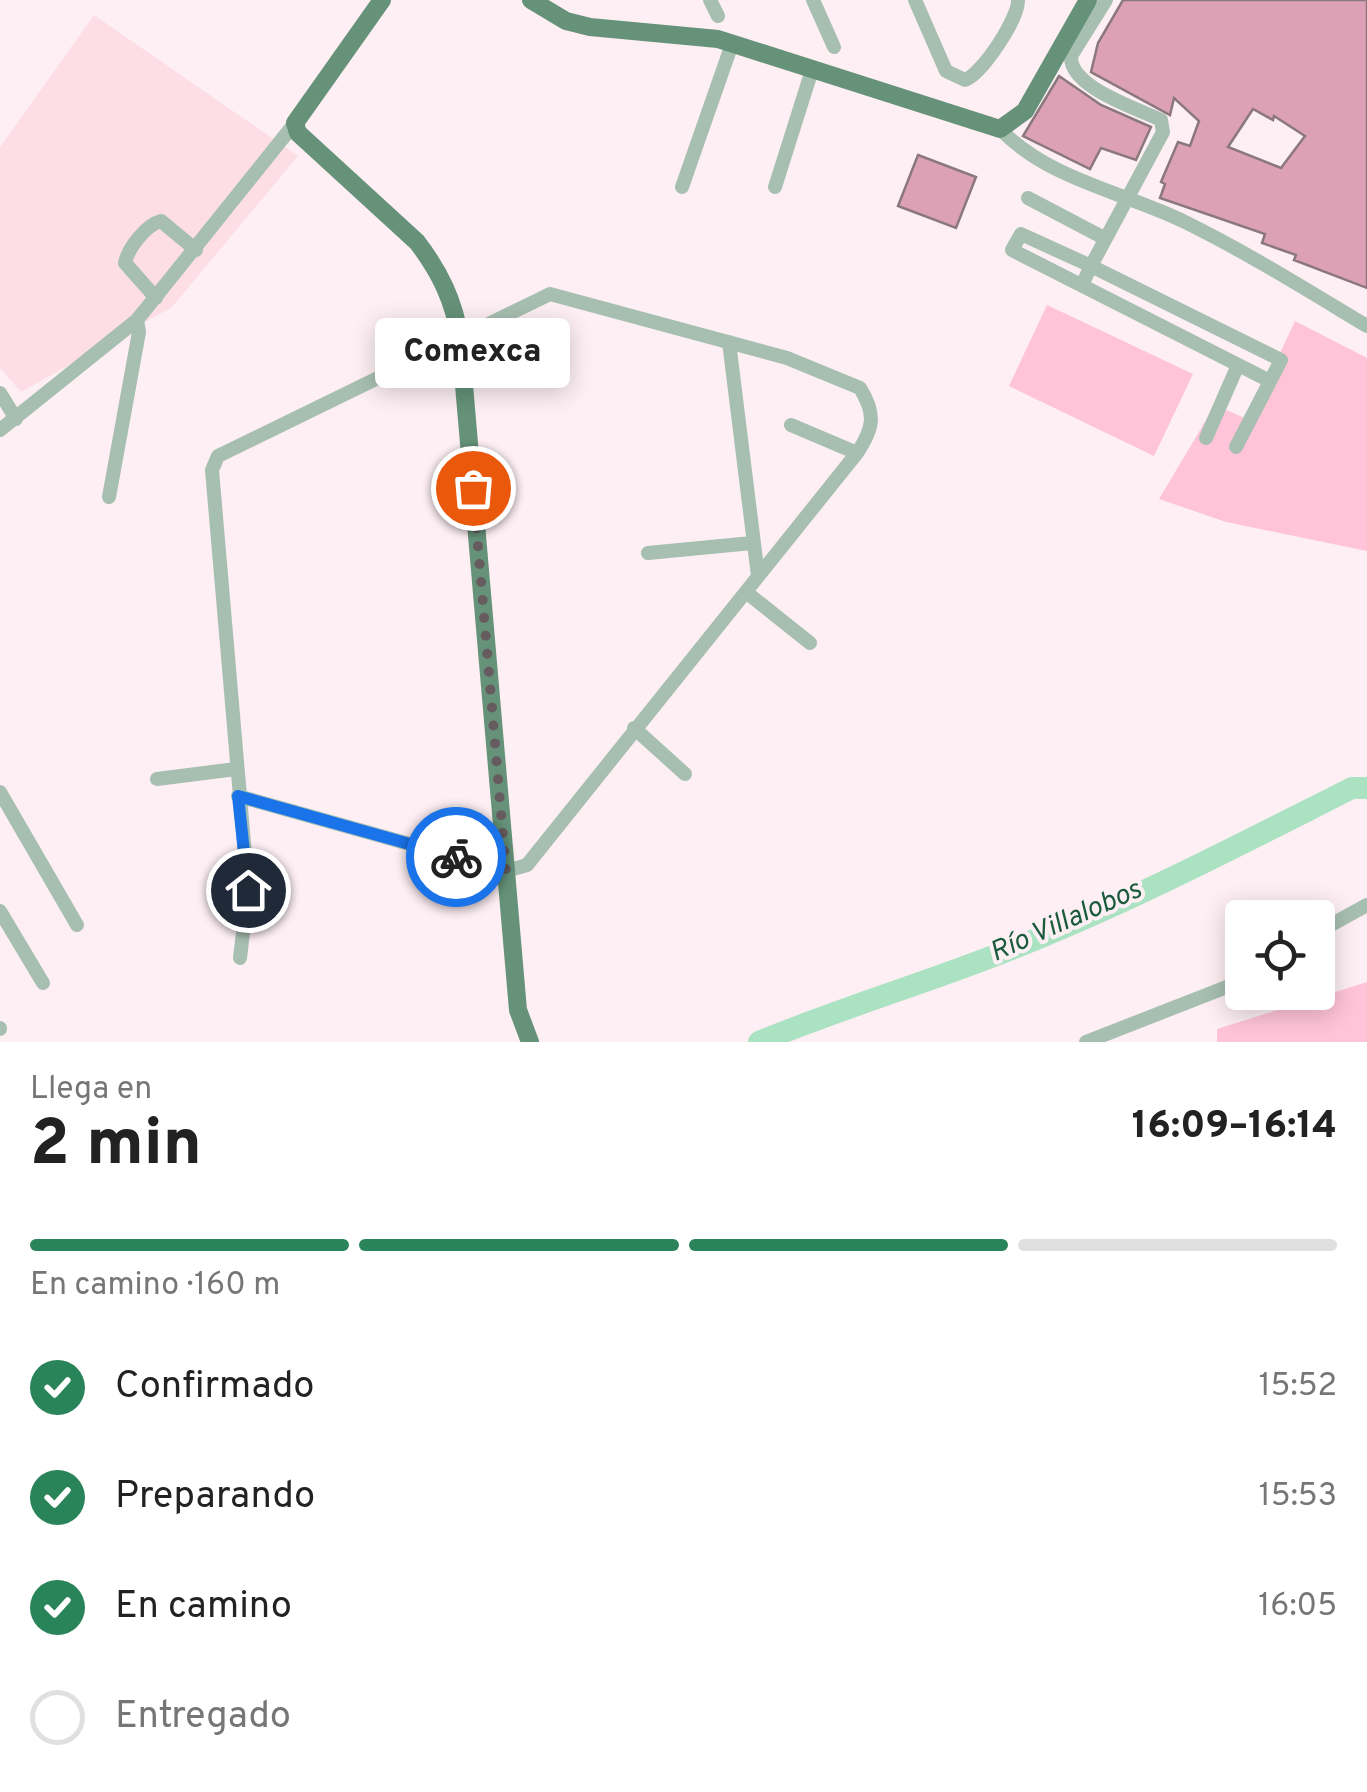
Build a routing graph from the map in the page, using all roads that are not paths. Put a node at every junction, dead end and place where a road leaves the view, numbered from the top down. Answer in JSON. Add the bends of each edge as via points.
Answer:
{"nodes":[{"id":1,"x":382,"y":0,"type":"edge"},
{"id":2,"x":531,"y":0,"type":"edge"},
{"id":3,"x":710,"y":0,"type":"edge"},
{"id":4,"x":813,"y":0,"type":"edge"},
{"id":5,"x":915,"y":0,"type":"edge"},
{"id":6,"x":1018,"y":0,"type":"edge"},
{"id":7,"x":1088,"y":0,"type":"edge"},
{"id":8,"x":1106,"y":0,"type":"edge"},
{"id":9,"x":718,"y":16,"type":"dead end"},
{"id":10,"x":732,"y":44,"type":"junction"},
{"id":11,"x":834,"y":47,"type":"dead end"},
{"id":12,"x":812,"y":70,"type":"junction"},
{"id":13,"x":295,"y":123,"type":"junction"},
{"id":14,"x":1000,"y":129,"type":"junction"},
{"id":15,"x":682,"y":187,"type":"dead end"},
{"id":16,"x":775,"y":187,"type":"dead end"},
{"id":17,"x":1028,"y":198,"type":"dead end"},
{"id":18,"x":1124,"y":200,"type":"junction"},
{"id":19,"x":1104,"y":238,"type":"junction"},
{"id":20,"x":196,"y":250,"type":"junction"},
{"id":21,"x":1090,"y":266,"type":"junction"},
{"id":22,"x":1082,"y":286,"type":"junction"},
{"id":23,"x":156,"y":298,"type":"junction"},
{"id":24,"x":138,"y":320,"type":"junction"},
{"id":25,"x":1205,"y":324,"type":"junction"},
{"id":26,"x":1367,"y":326,"type":"edge"},
{"id":27,"x":460,"y":339,"type":"junction"},
{"id":28,"x":729,"y":342,"type":"junction"},
{"id":29,"x":1196,"y":344,"type":"junction"},
{"id":30,"x":1238,"y":365,"type":"junction"},
{"id":31,"x":1270,"y":381,"type":"junction"},
{"id":32,"x":0,"y":393,"type":"edge"},
{"id":33,"x":16,"y":419,"type":"junction"},
{"id":34,"x":791,"y":425,"type":"dead end"},
{"id":35,"x":0,"y":430,"type":"edge"},
{"id":36,"x":1206,"y":438,"type":"dead end"},
{"id":37,"x":1236,"y":448,"type":"dead end"},
{"id":38,"x":857,"y":453,"type":"junction"},
{"id":39,"x":109,"y":498,"type":"dead end"},
{"id":40,"x":752,"y":543,"type":"junction"},
{"id":41,"x":648,"y":553,"type":"dead end"},
{"id":42,"x":758,"y":576,"type":"junction"},
{"id":43,"x":746,"y":592,"type":"junction"},
{"id":44,"x":810,"y":643,"type":"dead end"},
{"id":45,"x":634,"y":728,"type":"junction"},
{"id":46,"x":236,"y":768,"type":"junction"},
{"id":47,"x":685,"y":774,"type":"dead end"},
{"id":48,"x":158,"y":780,"type":"dead end"},
{"id":49,"x":0,"y":792,"type":"edge"},
{"id":50,"x":238,"y":796,"type":"junction"},
{"id":51,"x":506,"y":871,"type":"junction"},
{"id":52,"x":1367,"y":905,"type":"edge"},
{"id":53,"x":0,"y":910,"type":"edge"},
{"id":54,"x":1335,"y":923,"type":"edge"},
{"id":55,"x":77,"y":925,"type":"dead end"},
{"id":56,"x":240,"y":958,"type":"dead end"},
{"id":57,"x":44,"y":983,"type":"dead end"},
{"id":58,"x":1225,"y":988,"type":"edge"},
{"id":59,"x":530,"y":1042,"type":"edge"},
{"id":60,"x":1086,"y":1042,"type":"edge"}],
"edges":[{"from":1,"to":13,"type":"main road"},
{"from":2,"to":10,"type":"main road","via":[[590,27]]},
{"from":3,"to":9,"type":"street"},
{"from":4,"to":11,"type":"street"},
{"from":5,"to":6,"type":"street","via":[[946,71],[965,80],[980,69],[1017,13]]},
{"from":7,"to":14,"type":"main road","via":[[1025,111]]},
{"from":8,"to":18,"type":"street","via":[[1071,66],[1082,82],[1164,124]]},
{"from":10,"to":12,"type":"main road"},
{"from":10,"to":15,"type":"street"},
{"from":12,"to":14,"type":"main road"},
{"from":12,"to":16,"type":"street"},
{"from":13,"to":20,"type":"street"},
{"from":13,"to":27,"type":"main road","via":[[298,133],[417,242],[454,307]]},
{"from":14,"to":18,"type":"street","via":[[1018,149]]},
{"from":17,"to":19,"type":"street"},
{"from":18,"to":19,"type":"street"},
{"from":18,"to":26,"type":"street","via":[[1180,220]]},
{"from":19,"to":21,"type":"street"},
{"from":20,"to":23,"type":"street"},
{"from":20,"to":23,"type":"street","via":[[161,221],[150,226],[125,263]]},
{"from":21,"to":22,"type":"street"},
{"from":21,"to":22,"type":"street","via":[[1021,234],[1012,246]]},
{"from":21,"to":25,"type":"street"},
{"from":22,"to":29,"type":"street"},
{"from":23,"to":24,"type":"street"},
{"from":24,"to":33,"type":"street"},
{"from":24,"to":39,"type":"street"},
{"from":25,"to":29,"type":"street"},
{"from":25,"to":31,"type":"street","via":[[1281,360]]},
{"from":27,"to":28,"type":"street","via":[[550,294]]},
{"from":27,"to":46,"type":"street","via":[[213,463]]},
{"from":27,"to":51,"type":"main road"},
{"from":28,"to":38,"type":"street","via":[[860,388],[874,416]]},
{"from":28,"to":40,"type":"street"},
{"from":29,"to":30,"type":"street"},
{"from":30,"to":31,"type":"street"},
{"from":30,"to":36,"type":"street"},
{"from":31,"to":37,"type":"street"},
{"from":32,"to":33,"type":"street"},
{"from":33,"to":35,"type":"street"},
{"from":34,"to":38,"type":"street"},
{"from":38,"to":42,"type":"street"},
{"from":40,"to":41,"type":"street"},
{"from":40,"to":42,"type":"street"},
{"from":42,"to":43,"type":"street"},
{"from":43,"to":44,"type":"street"},
{"from":43,"to":45,"type":"street"},
{"from":45,"to":47,"type":"street"},
{"from":45,"to":51,"type":"street","via":[[527,865]]},
{"from":46,"to":48,"type":"street"},
{"from":46,"to":50,"type":"street"},
{"from":49,"to":55,"type":"street"},
{"from":50,"to":51,"type":"street"},
{"from":50,"to":56,"type":"street","via":[[248,890]]},
{"from":51,"to":59,"type":"main road","via":[[518,1010]]},
{"from":52,"to":54,"type":"street"},
{"from":53,"to":57,"type":"street"},
{"from":58,"to":60,"type":"street"}]}
